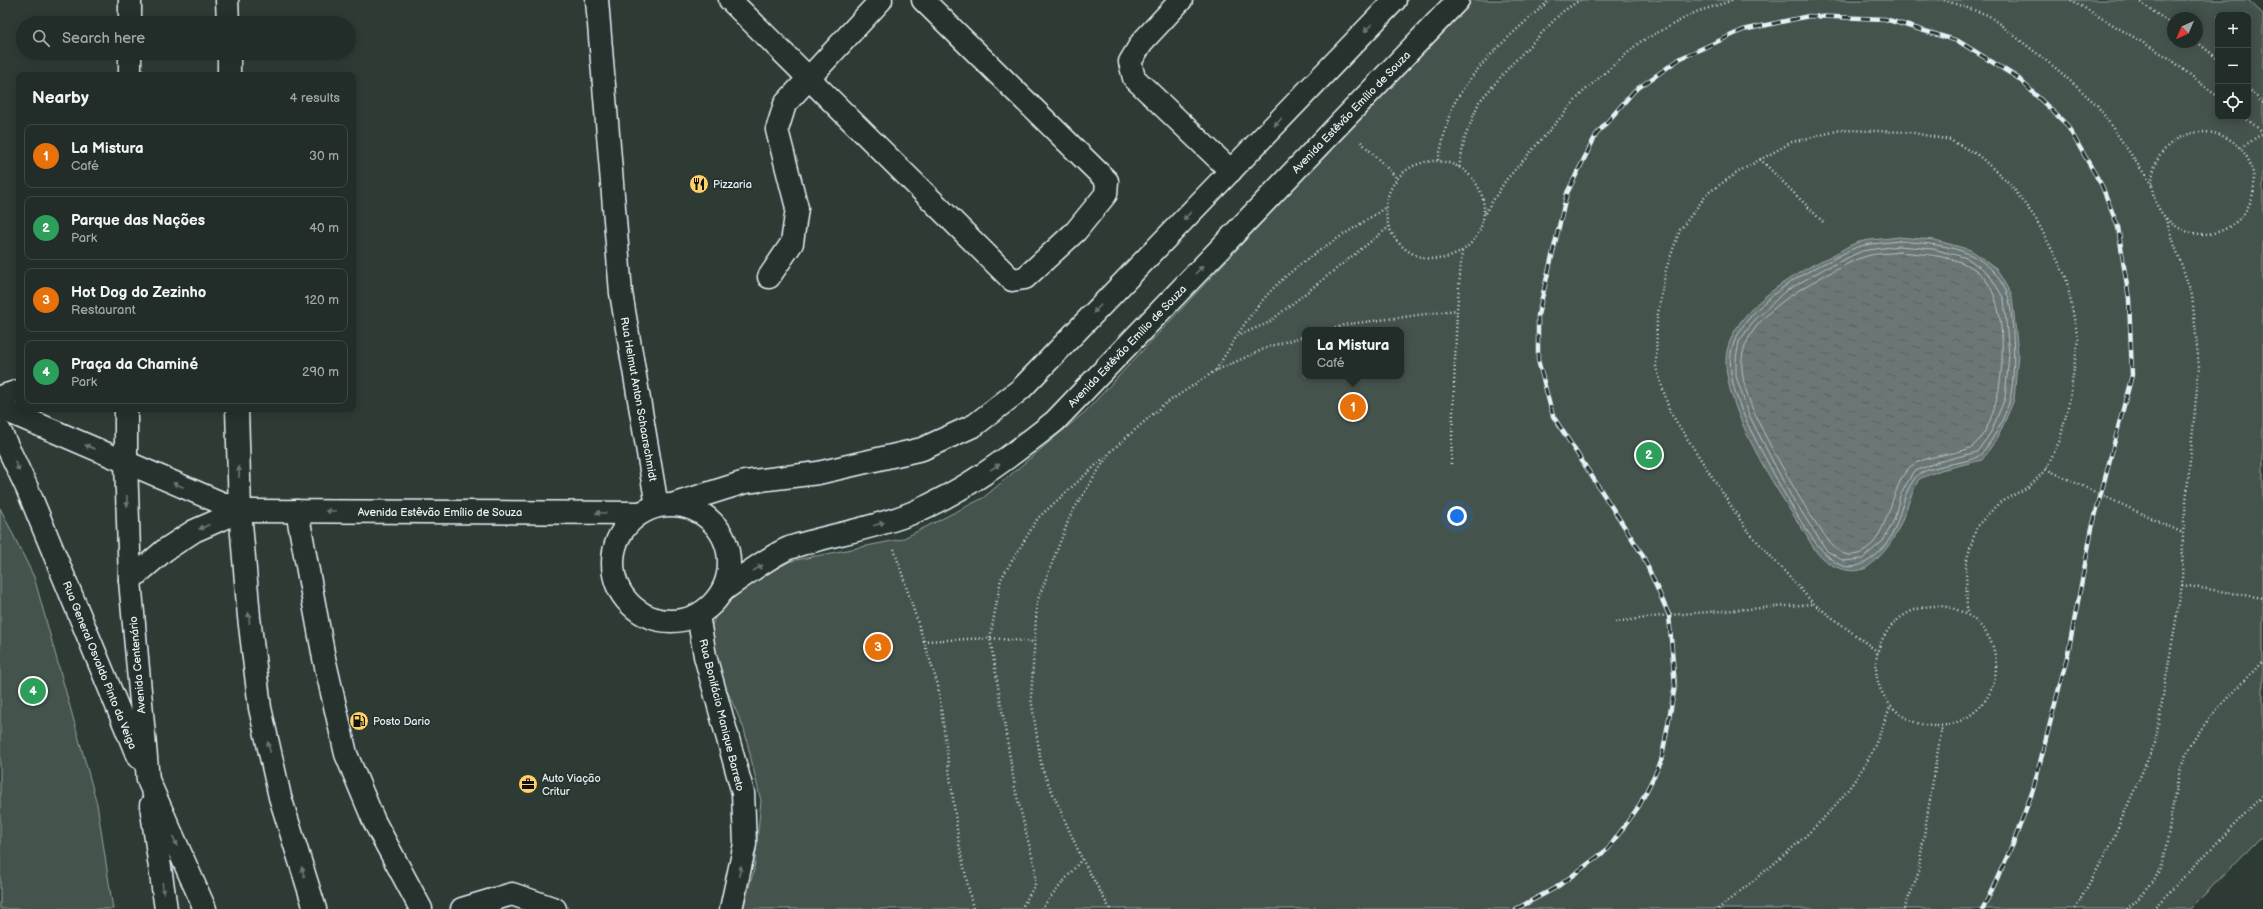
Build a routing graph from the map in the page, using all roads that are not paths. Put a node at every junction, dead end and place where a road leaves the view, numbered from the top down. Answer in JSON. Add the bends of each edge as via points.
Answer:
{"nodes":[{"id":1,"x":130,"y":0,"type":"edge"},
{"id":2,"x":227,"y":0,"type":"edge"},
{"id":3,"x":597,"y":0,"type":"edge"},
{"id":4,"x":730,"y":0,"type":"edge"},
{"id":5,"x":881,"y":0,"type":"edge"},
{"id":6,"x":923,"y":0,"type":"edge"},
{"id":7,"x":1181,"y":0,"type":"edge"},
{"id":8,"x":1395,"y":0,"type":"edge"},
{"id":9,"x":1458,"y":0,"type":"edge"},
{"id":10,"x":130,"y":16,"type":"edge"},
{"id":11,"x":228,"y":16,"type":"edge"},
{"id":12,"x":130,"y":60,"type":"edge"},
{"id":13,"x":229,"y":60,"type":"edge"},
{"id":14,"x":130,"y":72,"type":"edge"},
{"id":15,"x":229,"y":72,"type":"edge"},
{"id":16,"x":809,"y":77,"type":"junction"},
{"id":17,"x":1231,"y":171,"type":"junction"},
{"id":18,"x":769,"y":278,"type":"dead end"},
{"id":19,"x":16,"y":393,"type":"edge"},
{"id":20,"x":0,"y":397,"type":"edge"},
{"id":21,"x":0,"y":408,"type":"edge"},
{"id":22,"x":126,"y":412,"type":"edge"},
{"id":23,"x":237,"y":412,"type":"edge"},
{"id":24,"x":0,"y":431,"type":"edge"},
{"id":25,"x":126,"y":462,"type":"junction"},
{"id":26,"x":658,"y":508,"type":"junction"},
{"id":27,"x":240,"y":511,"type":"junction"},
{"id":28,"x":298,"y":511,"type":"junction"},
{"id":29,"x":130,"y":580,"type":"junction"},
{"id":30,"x":725,"y":589,"type":"junction"},
{"id":31,"x":698,"y":616,"type":"junction"},
{"id":32,"x":148,"y":780,"type":"junction"},
{"id":33,"x":166,"y":909,"type":"edge"},
{"id":34,"x":205,"y":909,"type":"edge"},
{"id":35,"x":315,"y":909,"type":"edge"},
{"id":36,"x":421,"y":909,"type":"edge"},
{"id":37,"x":462,"y":909,"type":"edge"},
{"id":38,"x":555,"y":909,"type":"edge"},
{"id":39,"x":731,"y":909,"type":"edge"}],
"edges":[{"from":1,"to":10,"type":"main road"},
{"from":2,"to":11,"type":"main road"},
{"from":3,"to":26,"type":"main road","name":"Rua Helmut Anton Schaarschmidt","via":[[621,293]]},
{"from":4,"to":16,"type":"main road"},
{"from":5,"to":16,"type":"main road"},
{"from":6,"to":16,"type":"main road","via":[[1107,181],[1106,194],[1076,231],[1025,278],[1012,280]]},
{"from":7,"to":17,"type":"main road","via":[[1142,42],[1130,62],[1134,78]]},
{"from":8,"to":17,"type":"main road","name":"Avenida Estêvão Emílio de Souza","one_way":true},
{"from":30,"to":9,"type":"main road","name":"Avenida Estêvão Emílio de Souza","one_way":true,"via":[[788,548],[912,513],[958,490],[1008,459],[1055,421]]},
{"from":12,"to":14,"type":"main road"},
{"from":13,"to":15,"type":"main road"},
{"from":16,"to":18,"type":"main road","via":[[785,104],[777,130],[797,208],[792,243]]},
{"from":17,"to":26,"type":"main road","name":"Avenida Estêvão Emílio de Souza","one_way":true,"via":[[1021,388],[975,425],[922,449],[818,473],[745,482]]},
{"from":19,"to":20,"type":"main road"},
{"from":25,"to":21,"type":"main road","one_way":true},
{"from":22,"to":25,"type":"main road","name":"Avenida Centenário"},
{"from":27,"to":23,"type":"main road","one_way":true},
{"from":24,"to":32,"type":"main road","name":"Rua General Osvaldo Pinto da Veiga","one_way":true,"via":[[27,488]]},
{"from":27,"to":25,"type":"main road","one_way":true},
{"from":25,"to":29,"type":"main road","name":"Avenida Centenário","one_way":true},
{"from":26,"to":28,"type":"main road","name":"Avenida Estêvão Emílio de Souza","one_way":true},
{"from":26,"to":30,"type":"main road","via":[[694,509],[710,519],[722,534],[729,551],[730,570]]},
{"from":26,"to":31,"type":"main road","via":[[625,526],[616,544],[613,564],[616,583],[626,601],[647,616],[660,621],[680,621]]},
{"from":27,"to":28,"type":"main road","name":"Avenida Estêvão Emílio de Souza"},
{"from":27,"to":29,"type":"main road","one_way":true,"via":[[194,531],[165,550]]},
{"from":35,"to":27,"type":"main road","one_way":true,"via":[[280,797],[260,708]]},
{"from":28,"to":36,"type":"main road","via":[[324,658],[346,754],[374,821]]},
{"from":29,"to":32,"type":"main road","name":"Avenida Centenário"},
{"from":30,"to":31,"type":"main road","via":[[714,604]]},
{"from":39,"to":31,"type":"main road","name":"Rua Bonifácio Manique Barreto","one_way":true,"via":[[745,844],[743,793],[705,656]]},
{"from":32,"to":33,"type":"main road","name":"Rua General Osvaldo Pinto da Veiga","one_way":true},
{"from":32,"to":34,"type":"main road","name":"Avenida Centenário","one_way":true},
{"from":37,"to":38,"type":"main road","via":[[512,894]]}]}
